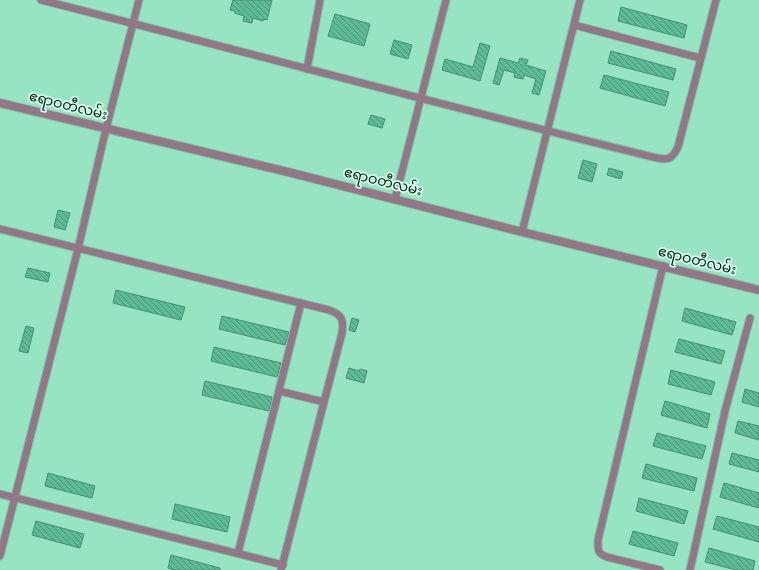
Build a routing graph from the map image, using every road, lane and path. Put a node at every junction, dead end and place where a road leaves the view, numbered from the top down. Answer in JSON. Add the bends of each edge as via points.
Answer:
{"nodes":[{"id":1,"x":41,"y":0,"type":"edge"},
{"id":2,"x":139,"y":0,"type":"edge"},
{"id":3,"x":320,"y":0,"type":"edge"},
{"id":4,"x":446,"y":0,"type":"edge"},
{"id":5,"x":580,"y":0,"type":"edge"},
{"id":6,"x":716,"y":0,"type":"edge"},
{"id":7,"x":133,"y":23,"type":"junction"},
{"id":8,"x":574,"y":26,"type":"junction"},
{"id":9,"x":700,"y":58,"type":"junction"},
{"id":10,"x":307,"y":69,"type":"junction"},
{"id":11,"x":421,"y":99,"type":"junction"},
{"id":12,"x":0,"y":103,"type":"edge"},
{"id":13,"x":106,"y":129,"type":"junction"},
{"id":14,"x":547,"y":132,"type":"junction"},
{"id":15,"x":395,"y":199,"type":"junction"},
{"id":16,"x":0,"y":229,"type":"edge"},
{"id":17,"x":522,"y":232,"type":"junction"},
{"id":18,"x":78,"y":249,"type":"junction"},
{"id":19,"x":663,"y":266,"type":"junction"},
{"id":20,"x":759,"y":290,"type":"edge"},
{"id":21,"x":301,"y":303,"type":"junction"},
{"id":22,"x":750,"y":318,"type":"dead end"},
{"id":23,"x":279,"y":391,"type":"junction"},
{"id":24,"x":324,"y":402,"type":"junction"},
{"id":25,"x":0,"y":494,"type":"edge"},
{"id":26,"x":15,"y":497,"type":"junction"},
{"id":27,"x":238,"y":553,"type":"junction"},
{"id":28,"x":0,"y":556,"type":"edge"},
{"id":29,"x":282,"y":567,"type":"edge"},
{"id":30,"x":660,"y":570,"type":"edge"},
{"id":31,"x":690,"y":570,"type":"edge"}],
"edges":[{"from":1,"to":7,"type":"street"},
{"from":2,"to":7,"type":"street"},
{"from":3,"to":10,"type":"street"},
{"from":4,"to":11,"type":"street"},
{"from":5,"to":8,"type":"street"},
{"from":6,"to":9,"type":"street"},
{"from":7,"to":10,"type":"street"},
{"from":7,"to":13,"type":"street"},
{"from":8,"to":9,"type":"street"},
{"from":8,"to":14,"type":"street"},
{"from":9,"to":14,"type":"street","via":[[678,147],[670,158],[657,158]]},
{"from":10,"to":11,"type":"street"},
{"from":11,"to":14,"type":"street"},
{"from":11,"to":15,"type":"street"},
{"from":12,"to":13,"type":"street","name":"ဧရာဝတီလမ်း"},
{"from":13,"to":15,"type":"street","name":"ဧရာဝတီလမ်း"},
{"from":13,"to":18,"type":"street"},
{"from":14,"to":17,"type":"street"},
{"from":15,"to":17,"type":"street","name":"ဧရာဝတီလမ်း"},
{"from":16,"to":18,"type":"street"},
{"from":17,"to":19,"type":"street","name":"ဧရာဝတီလမ်း"},
{"from":18,"to":21,"type":"street"},
{"from":18,"to":26,"type":"street"},
{"from":19,"to":20,"type":"street","name":"ဧရာဝတီလမ်း"},
{"from":19,"to":30,"type":"street","via":[[598,540],[601,555]]},
{"from":21,"to":23,"type":"street"},
{"from":21,"to":24,"type":"street","via":[[336,312],[344,324]]},
{"from":22,"to":31,"type":"street","via":[[725,410]]},
{"from":23,"to":24,"type":"street"},
{"from":23,"to":27,"type":"street"},
{"from":24,"to":29,"type":"street"},
{"from":25,"to":26,"type":"street"},
{"from":26,"to":27,"type":"street"},
{"from":26,"to":28,"type":"street"},
{"from":27,"to":29,"type":"street"}]}
